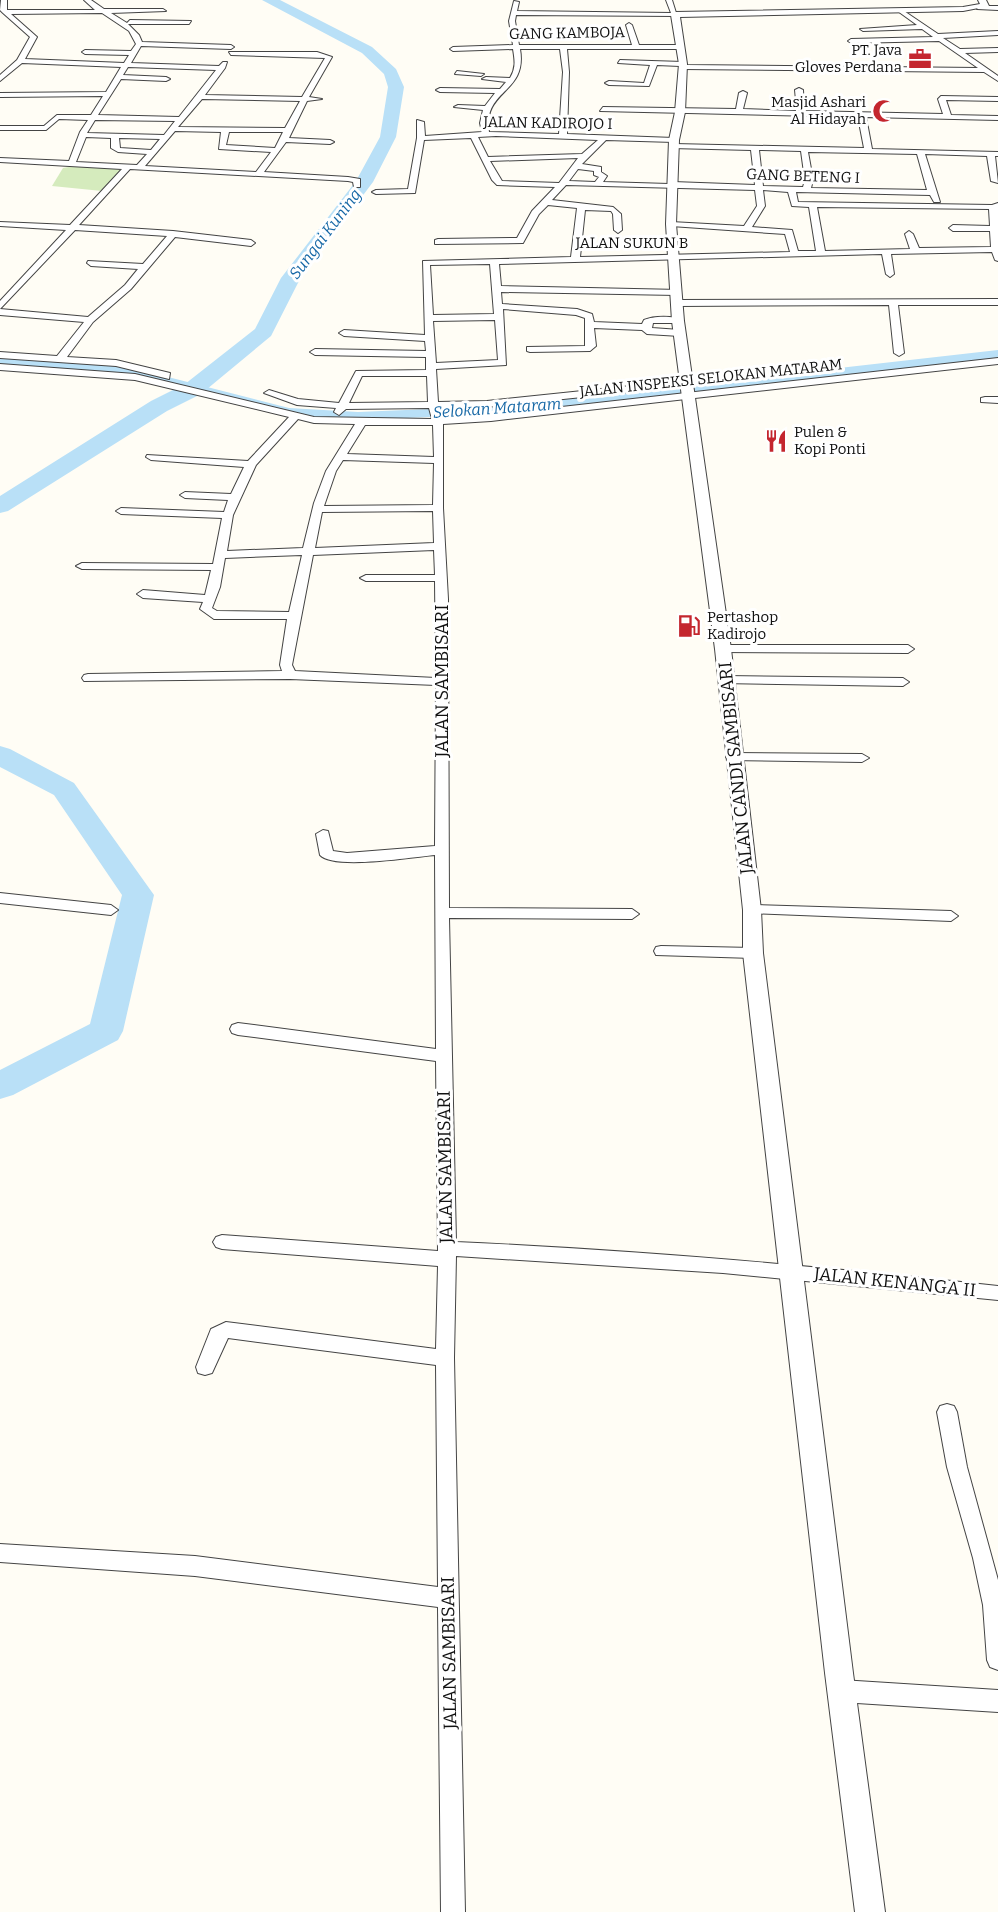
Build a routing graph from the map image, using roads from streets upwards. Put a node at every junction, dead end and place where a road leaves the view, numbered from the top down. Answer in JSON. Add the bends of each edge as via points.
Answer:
{"nodes":[{"id":1,"x":4,"y":0,"type":"edge"},
{"id":2,"x":87,"y":0,"type":"edge"},
{"id":3,"x":669,"y":0,"type":"edge"},
{"id":4,"x":516,"y":2,"type":"dead end"},
{"id":5,"x":981,"y":4,"type":"edge"},
{"id":6,"x":560,"y":5,"type":"dead end"},
{"id":7,"x":998,"y":8,"type":"edge"},
{"id":8,"x":163,"y":11,"type":"dead end"},
{"id":9,"x":901,"y":11,"type":"junction"},
{"id":10,"x":4,"y":12,"type":"junction"},
{"id":11,"x":101,"y":12,"type":"junction"},
{"id":12,"x":515,"y":14,"type":"junction"},
{"id":13,"x":559,"y":14,"type":"junction"},
{"id":14,"x":675,"y":15,"type":"junction"},
{"id":15,"x":121,"y":22,"type":"junction"},
{"id":16,"x":189,"y":22,"type":"dead end"},
{"id":17,"x":629,"y":25,"type":"dead end"},
{"id":18,"x":921,"y":27,"type":"junction"},
{"id":19,"x":131,"y":28,"type":"junction"},
{"id":20,"x":182,"y":28,"type":"dead end"},
{"id":21,"x":863,"y":29,"type":"dead end"},
{"id":22,"x":998,"y":33,"type":"edge"},
{"id":23,"x":937,"y":37,"type":"junction"},
{"id":24,"x":851,"y":41,"type":"dead end"},
{"id":25,"x":139,"y":44,"type":"junction"},
{"id":26,"x":636,"y":46,"type":"junction"},
{"id":27,"x":231,"y":47,"type":"junction"},
{"id":28,"x":516,"y":47,"type":"junction"},
{"id":29,"x":563,"y":47,"type":"junction"},
{"id":30,"x":681,"y":47,"type":"junction"},
{"id":31,"x":453,"y":49,"type":"dead end"},
{"id":32,"x":998,"y":50,"type":"edge"},
{"id":33,"x":958,"y":51,"type":"junction"},
{"id":34,"x":85,"y":52,"type":"dead end"},
{"id":35,"x":134,"y":53,"type":"junction"},
{"id":36,"x":969,"y":59,"type":"junction"},
{"id":37,"x":998,"y":59,"type":"edge"},
{"id":38,"x":20,"y":61,"type":"junction"},
{"id":39,"x":470,"y":61,"type":"junction"},
{"id":40,"x":620,"y":62,"type":"dead end"},
{"id":41,"x":654,"y":63,"type":"junction"},
{"id":42,"x":126,"y":65,"type":"junction"},
{"id":43,"x":683,"y":65,"type":"junction"},
{"id":44,"x":222,"y":68,"type":"junction"},
{"id":45,"x":984,"y":70,"type":"junction"},
{"id":46,"x":457,"y":73,"type":"dead end"},
{"id":47,"x":118,"y":77,"type":"junction"},
{"id":48,"x":0,"y":79,"type":"edge"},
{"id":49,"x":166,"y":79,"type":"dead end"},
{"id":50,"x":998,"y":79,"type":"edge"},
{"id":51,"x":512,"y":80,"type":"junction"},
{"id":52,"x":609,"y":83,"type":"dead end"},
{"id":53,"x":440,"y":90,"type":"dead end"},
{"id":54,"x":800,"y":90,"type":"dead end"},
{"id":55,"x":500,"y":91,"type":"junction"},
{"id":56,"x":743,"y":93,"type":"dead end"},
{"id":57,"x":106,"y":94,"type":"junction"},
{"id":58,"x":0,"y":95,"type":"edge"},
{"id":59,"x":200,"y":97,"type":"junction"},
{"id":60,"x":304,"y":99,"type":"junction"},
{"id":61,"x":318,"y":99,"type":"dead end"},
{"id":62,"x":998,"y":99,"type":"edge"},
{"id":63,"x":458,"y":107,"type":"dead end"},
{"id":64,"x":487,"y":108,"type":"junction"},
{"id":65,"x":603,"y":109,"type":"dead end"},
{"id":66,"x":680,"y":111,"type":"junction"},
{"id":67,"x":739,"y":112,"type":"junction"},
{"id":68,"x":801,"y":114,"type":"junction"},
{"id":69,"x":862,"y":116,"type":"junction"},
{"id":70,"x":93,"y":117,"type":"junction"},
{"id":71,"x":948,"y":117,"type":"junction"},
{"id":72,"x":998,"y":118,"type":"edge"},
{"id":73,"x":179,"y":119,"type":"junction"},
{"id":74,"x":420,"y":122,"type":"dead end"},
{"id":75,"x":0,"y":128,"type":"edge"},
{"id":76,"x":171,"y":129,"type":"junction"},
{"id":77,"x":261,"y":130,"type":"junction"},
{"id":78,"x":287,"y":130,"type":"junction"},
{"id":79,"x":225,"y":131,"type":"junction"},
{"id":80,"x":486,"y":134,"type":"junction"},
{"id":81,"x":83,"y":135,"type":"junction"},
{"id":82,"x":473,"y":135,"type":"junction"},
{"id":83,"x":115,"y":136,"type":"junction"},
{"id":84,"x":563,"y":136,"type":"junction"},
{"id":85,"x":165,"y":137,"type":"junction"},
{"id":86,"x":421,"y":138,"type":"junction"},
{"id":87,"x":604,"y":138,"type":"junction"},
{"id":88,"x":284,"y":140,"type":"junction"},
{"id":89,"x":942,"y":140,"type":"dead end"},
{"id":90,"x":330,"y":142,"type":"dead end"},
{"id":91,"x":674,"y":143,"type":"junction"},
{"id":92,"x":258,"y":144,"type":"dead end"},
{"id":93,"x":755,"y":148,"type":"junction"},
{"id":94,"x":804,"y":149,"type":"junction"},
{"id":95,"x":278,"y":150,"type":"junction"},
{"id":96,"x":864,"y":150,"type":"junction"},
{"id":97,"x":153,"y":152,"type":"junction"},
{"id":98,"x":920,"y":152,"type":"junction"},
{"id":99,"x":946,"y":153,"type":"junction"},
{"id":100,"x":994,"y":154,"type":"edge"},
{"id":101,"x":584,"y":156,"type":"junction"},
{"id":102,"x":485,"y":159,"type":"junction"},
{"id":103,"x":0,"y":160,"type":"edge"},
{"id":104,"x":72,"y":163,"type":"junction"},
{"id":105,"x":129,"y":166,"type":"junction"},
{"id":106,"x":577,"y":166,"type":"junction"},
{"id":107,"x":140,"y":167,"type":"junction"},
{"id":108,"x":258,"y":175,"type":"junction"},
{"id":109,"x":995,"y":181,"type":"dead end"},
{"id":110,"x":563,"y":184,"type":"junction"},
{"id":111,"x":598,"y":184,"type":"junction"},
{"id":112,"x":357,"y":185,"type":"dead end"},
{"id":113,"x":673,"y":185,"type":"junction"},
{"id":114,"x":757,"y":187,"type":"junction"},
{"id":115,"x":791,"y":189,"type":"junction"},
{"id":116,"x":806,"y":190,"type":"junction"},
{"id":117,"x":376,"y":192,"type":"dead end"},
{"id":118,"x":932,"y":193,"type":"junction"},
{"id":119,"x":545,"y":202,"type":"junction"},
{"id":120,"x":812,"y":204,"type":"junction"},
{"id":121,"x":940,"y":205,"type":"junction"},
{"id":122,"x":995,"y":206,"type":"edge"},
{"id":123,"x":581,"y":207,"type":"junction"},
{"id":124,"x":0,"y":224,"type":"edge"},
{"id":125,"x":671,"y":224,"type":"junction"},
{"id":126,"x":73,"y":228,"type":"junction"},
{"id":127,"x":953,"y":228,"type":"dead end"},
{"id":128,"x":747,"y":229,"type":"junction"},
{"id":129,"x":994,"y":229,"type":"junction"},
{"id":130,"x":618,"y":230,"type":"dead end"},
{"id":131,"x":446,"y":231,"type":"dead end"},
{"id":132,"x":173,"y":234,"type":"junction"},
{"id":133,"x":909,"y":234,"type":"dead end"},
{"id":134,"x":192,"y":235,"type":"junction"},
{"id":135,"x":251,"y":243,"type":"dead end"},
{"id":136,"x":222,"y":249,"type":"dead end"},
{"id":137,"x":432,"y":252,"type":"junction"},
{"id":138,"x":886,"y":252,"type":"junction"},
{"id":139,"x":916,"y":252,"type":"junction"},
{"id":140,"x":997,"y":252,"type":"edge"},
{"id":141,"x":821,"y":254,"type":"junction"},
{"id":142,"x":795,"y":255,"type":"junction"},
{"id":143,"x":575,"y":259,"type":"junction"},
{"id":144,"x":674,"y":259,"type":"junction"},
{"id":145,"x":494,"y":261,"type":"junction"},
{"id":146,"x":91,"y":263,"type":"dead end"},
{"id":147,"x":144,"y":267,"type":"junction"},
{"id":148,"x":890,"y":274,"type":"dead end"},
{"id":149,"x":496,"y":289,"type":"junction"},
{"id":150,"x":0,"y":292,"type":"edge"},
{"id":151,"x":12,"y":292,"type":"junction"},
{"id":152,"x":677,"y":297,"type":"junction"},
{"id":153,"x":893,"y":302,"type":"junction"},
{"id":154,"x":998,"y":302,"type":"edge"},
{"id":155,"x":0,"y":306,"type":"edge"},
{"id":156,"x":498,"y":306,"type":"junction"},
{"id":157,"x":0,"y":312,"type":"edge"},
{"id":158,"x":499,"y":317,"type":"junction"},
{"id":159,"x":429,"y":318,"type":"junction"},
{"id":160,"x":90,"y":320,"type":"junction"},
{"id":161,"x":678,"y":321,"type":"junction"},
{"id":162,"x":591,"y":325,"type":"junction"},
{"id":163,"x":647,"y":327,"type":"junction"},
{"id":164,"x":344,"y":333,"type":"dead end"},
{"id":165,"x":680,"y":333,"type":"junction"},
{"id":166,"x":383,"y":337,"type":"junction"},
{"id":167,"x":430,"y":338,"type":"junction"},
{"id":168,"x":530,"y":349,"type":"dead end"},
{"id":169,"x":315,"y":352,"type":"dead end"},
{"id":170,"x":898,"y":353,"type":"dead end"},
{"id":171,"x":377,"y":354,"type":"junction"},
{"id":172,"x":431,"y":354,"type":"junction"},
{"id":173,"x":0,"y":355,"type":"edge"},
{"id":174,"x":60,"y":359,"type":"junction"},
{"id":175,"x":998,"y":361,"type":"edge"},
{"id":176,"x":0,"y":367,"type":"edge"},
{"id":177,"x":432,"y":369,"type":"junction"},
{"id":178,"x":159,"y":381,"type":"junction"},
{"id":179,"x":689,"y":389,"type":"junction"},
{"id":180,"x":269,"y":393,"type":"dead end"},
{"id":181,"x":985,"y":400,"type":"dead end"},
{"id":182,"x":998,"y":400,"type":"edge"},
{"id":183,"x":338,"y":414,"type":"junction"},
{"id":184,"x":435,"y":414,"type":"junction"},
{"id":185,"x":295,"y":417,"type":"junction"},
{"id":186,"x":362,"y":422,"type":"junction"},
{"id":187,"x":152,"y":457,"type":"dead end"},
{"id":188,"x":340,"y":457,"type":"junction"},
{"id":189,"x":440,"y":460,"type":"junction"},
{"id":190,"x":251,"y":464,"type":"junction"},
{"id":191,"x":184,"y":495,"type":"dead end"},
{"id":192,"x":235,"y":497,"type":"junction"},
{"id":193,"x":438,"y":508,"type":"junction"},
{"id":194,"x":318,"y":509,"type":"junction"},
{"id":195,"x":120,"y":511,"type":"dead end"},
{"id":196,"x":228,"y":514,"type":"junction"},
{"id":197,"x":440,"y":546,"type":"junction"},
{"id":198,"x":308,"y":550,"type":"junction"},
{"id":199,"x":221,"y":555,"type":"junction"},
{"id":200,"x":82,"y":566,"type":"dead end"},
{"id":201,"x":218,"y":567,"type":"junction"},
{"id":202,"x":366,"y":578,"type":"dead end"},
{"id":203,"x":441,"y":578,"type":"junction"},
{"id":204,"x":143,"y":594,"type":"dead end"},
{"id":205,"x":209,"y":599,"type":"junction"},
{"id":206,"x":294,"y":616,"type":"junction"},
{"id":207,"x":723,"y":649,"type":"junction"},
{"id":208,"x":908,"y":649,"type":"dead end"},
{"id":209,"x":290,"y":675,"type":"junction"},
{"id":210,"x":88,"y":678,"type":"dead end"},
{"id":211,"x":725,"y":680,"type":"junction"},
{"id":212,"x":442,"y":682,"type":"junction"},
{"id":213,"x":903,"y":682,"type":"dead end"},
{"id":214,"x":733,"y":757,"type":"junction"},
{"id":215,"x":862,"y":758,"type":"dead end"},
{"id":216,"x":323,"y":834,"type":"dead end"},
{"id":217,"x":442,"y":850,"type":"junction"},
{"id":218,"x":0,"y":898,"type":"edge"},
{"id":219,"x":111,"y":910,"type":"dead end"},
{"id":220,"x":752,"y":910,"type":"junction"},
{"id":221,"x":442,"y":913,"type":"junction"},
{"id":222,"x":632,"y":914,"type":"dead end"},
{"id":223,"x":951,"y":915,"type":"dead end"},
{"id":224,"x":661,"y":951,"type":"dead end"},
{"id":225,"x":753,"y":953,"type":"junction"},
{"id":226,"x":238,"y":1029,"type":"dead end"},
{"id":227,"x":443,"y":1056,"type":"junction"},
{"id":228,"x":222,"y":1242,"type":"dead end"},
{"id":229,"x":447,"y":1254,"type":"junction"},
{"id":230,"x":792,"y":1271,"type":"junction"},
{"id":231,"x":998,"y":1293,"type":"edge"},
{"id":232,"x":445,"y":1358,"type":"junction"},
{"id":233,"x":205,"y":1367,"type":"dead end"},
{"id":234,"x":947,"y":1412,"type":"dead end"},
{"id":235,"x":0,"y":1554,"type":"edge"},
{"id":236,"x":448,"y":1598,"type":"junction"},
{"id":237,"x":998,"y":1660,"type":"edge"},
{"id":238,"x":841,"y":1691,"type":"junction"},
{"id":239,"x":998,"y":1701,"type":"edge"},
{"id":240,"x":453,"y":1912,"type":"edge"},
{"id":241,"x":870,"y":1912,"type":"edge"}],
"edges":[{"from":1,"to":10,"type":"street"},
{"from":2,"to":11,"type":"street"},
{"from":3,"to":14,"type":"street"},
{"from":4,"to":12,"type":"street"},
{"from":5,"to":7,"type":"street"},
{"from":5,"to":9,"type":"street"},
{"from":6,"to":13,"type":"street"},
{"from":8,"to":11,"type":"street"},
{"from":9,"to":14,"type":"street"},
{"from":9,"to":18,"type":"street"},
{"from":10,"to":11,"type":"street"},
{"from":10,"to":38,"type":"street","via":[[34,37]]},
{"from":11,"to":15,"type":"street"},
{"from":12,"to":13,"type":"street"},
{"from":12,"to":28,"type":"street","via":[[512,21]]},
{"from":13,"to":14,"type":"street","via":[[595,11]]},
{"from":14,"to":30,"type":"street","name":"JALAN CANDI SAMBISARI"},
{"from":15,"to":16,"type":"street"},
{"from":15,"to":19,"type":"street"},
{"from":17,"to":26,"type":"street"},
{"from":18,"to":21,"type":"street"},
{"from":18,"to":23,"type":"street"},
{"from":19,"to":20,"type":"street"},
{"from":19,"to":25,"type":"street"},
{"from":22,"to":23,"type":"street"},
{"from":23,"to":24,"type":"street"},
{"from":23,"to":33,"type":"street"},
{"from":25,"to":27,"type":"street"},
{"from":25,"to":35,"type":"street"},
{"from":26,"to":29,"type":"street","name":"GANG KAMBOJA"},
{"from":26,"to":30,"type":"street","name":"GANG KAMBOJA"},
{"from":27,"to":44,"type":"street"},
{"from":27,"to":60,"type":"street","via":[[328,55]]},
{"from":28,"to":29,"type":"street","name":"GANG KAMBOJA"},
{"from":28,"to":39,"type":"street","name":"GANG KAMBOJA","via":[[483,45]]},
{"from":28,"to":51,"type":"street","via":[[519,62]]},
{"from":29,"to":84,"type":"street"},
{"from":30,"to":43,"type":"street","name":"JALAN CANDI SAMBISARI"},
{"from":31,"to":39,"type":"street","name":"GANG KAMBOJA"},
{"from":32,"to":33,"type":"street"},
{"from":33,"to":36,"type":"street"},
{"from":34,"to":35,"type":"street"},
{"from":35,"to":42,"type":"street"},
{"from":36,"to":37,"type":"street"},
{"from":36,"to":45,"type":"street"},
{"from":38,"to":42,"type":"street"},
{"from":38,"to":48,"type":"street"},
{"from":39,"to":46,"type":"street"},
{"from":39,"to":51,"type":"street","via":[[484,76]]},
{"from":40,"to":41,"type":"street"},
{"from":41,"to":43,"type":"street"},
{"from":41,"to":52,"type":"street","via":[[646,88]]},
{"from":42,"to":44,"type":"street"},
{"from":42,"to":47,"type":"street"},
{"from":43,"to":45,"type":"street"},
{"from":43,"to":66,"type":"street","name":"JALAN CANDI SAMBISARI"},
{"from":44,"to":59,"type":"street"},
{"from":45,"to":50,"type":"street"},
{"from":47,"to":49,"type":"street"},
{"from":47,"to":57,"type":"street"},
{"from":51,"to":55,"type":"street"},
{"from":53,"to":55,"type":"street"},
{"from":54,"to":68,"type":"street"},
{"from":55,"to":64,"type":"street"},
{"from":56,"to":67,"type":"street"},
{"from":57,"to":58,"type":"street"},
{"from":57,"to":70,"type":"street"},
{"from":59,"to":60,"type":"street"},
{"from":59,"to":73,"type":"street"},
{"from":60,"to":61,"type":"street"},
{"from":60,"to":78,"type":"street"},
{"from":62,"to":71,"type":"street","via":[[944,98]]},
{"from":63,"to":64,"type":"street"},
{"from":64,"to":80,"type":"street","via":[[483,125]]},
{"from":65,"to":66,"type":"street","via":[[643,107]]},
{"from":66,"to":67,"type":"street"},
{"from":66,"to":91,"type":"street","name":"JALAN CANDI SAMBISARI"},
{"from":67,"to":68,"type":"street"},
{"from":68,"to":69,"type":"street"},
{"from":69,"to":71,"type":"street"},
{"from":69,"to":96,"type":"street"},
{"from":70,"to":73,"type":"street"},
{"from":70,"to":75,"type":"street","via":[[56,117],[46,128]]},
{"from":70,"to":81,"type":"street"},
{"from":71,"to":72,"type":"street"},
{"from":73,"to":76,"type":"street"},
{"from":74,"to":86,"type":"street"},
{"from":76,"to":79,"type":"street"},
{"from":76,"to":85,"type":"street"},
{"from":77,"to":78,"type":"street"},
{"from":77,"to":79,"type":"street"},
{"from":77,"to":92,"type":"street"},
{"from":78,"to":88,"type":"street"},
{"from":79,"to":95,"type":"street","via":[[222,147]]},
{"from":80,"to":82,"type":"street","name":"JALAN KADIROJO I"},
{"from":80,"to":84,"type":"street","name":"JALAN KADIROJO I"},
{"from":81,"to":83,"type":"street"},
{"from":81,"to":104,"type":"street"},
{"from":82,"to":86,"type":"street","name":"JALAN KADIROJO I"},
{"from":82,"to":102,"type":"street"},
{"from":83,"to":85,"type":"street"},
{"from":83,"to":97,"type":"street","via":[[116,149]]},
{"from":84,"to":87,"type":"street","name":"JALAN KADIROJO I"},
{"from":85,"to":97,"type":"street"},
{"from":86,"to":117,"type":"street","via":[[412,191]]},
{"from":87,"to":91,"type":"street","name":"JALAN KADIROJO I"},
{"from":87,"to":101,"type":"street"},
{"from":88,"to":90,"type":"street"},
{"from":88,"to":95,"type":"street"},
{"from":89,"to":99,"type":"street"},
{"from":91,"to":93,"type":"street","name":"JALAN KADIROJO I"},
{"from":91,"to":113,"type":"street","name":"JALAN CANDI SAMBISARI"},
{"from":93,"to":94,"type":"street","name":"JALAN KADIROJO I"},
{"from":93,"to":114,"type":"street"},
{"from":94,"to":96,"type":"street","name":"JALAN KADIROJO I"},
{"from":94,"to":116,"type":"street","via":[[809,180]]},
{"from":95,"to":108,"type":"street"},
{"from":96,"to":98,"type":"street","name":"JALAN KADIROJO I"},
{"from":97,"to":107,"type":"street"},
{"from":98,"to":99,"type":"street","name":"JALAN KADIROJO I"},
{"from":98,"to":118,"type":"street"},
{"from":99,"to":100,"type":"street","name":"JALAN KADIROJO I"},
{"from":100,"to":109,"type":"street"},
{"from":101,"to":102,"type":"street"},
{"from":101,"to":106,"type":"street"},
{"from":102,"to":110,"type":"street","name":"GANG BETENG I","via":[[500,183]]},
{"from":103,"to":104,"type":"street"},
{"from":104,"to":105,"type":"street"},
{"from":105,"to":107,"type":"street"},
{"from":105,"to":126,"type":"street"},
{"from":106,"to":110,"type":"street"},
{"from":106,"to":111,"type":"street","via":[[598,168],[597,173],[603,176]]},
{"from":107,"to":108,"type":"street"},
{"from":108,"to":112,"type":"street","via":[[348,179],[357,181]]},
{"from":110,"to":111,"type":"street","name":"GANG BETENG I"},
{"from":110,"to":119,"type":"street"},
{"from":111,"to":113,"type":"street","name":"GANG BETENG I"},
{"from":113,"to":114,"type":"street","name":"GANG BETENG I"},
{"from":113,"to":125,"type":"street","name":"JALAN CANDI SAMBISARI"},
{"from":114,"to":115,"type":"street","name":"GANG BETENG I"},
{"from":114,"to":128,"type":"street","via":[[761,206]]},
{"from":115,"to":116,"type":"street","name":"GANG BETENG I"},
{"from":115,"to":120,"type":"street","via":[[793,203]]},
{"from":116,"to":118,"type":"street","name":"GANG BETENG I"},
{"from":118,"to":121,"type":"street"},
{"from":119,"to":123,"type":"street"},
{"from":119,"to":137,"type":"street","via":[[520,241]]},
{"from":120,"to":121,"type":"street"},
{"from":120,"to":141,"type":"street"},
{"from":121,"to":122,"type":"street"},
{"from":122,"to":129,"type":"street"},
{"from":123,"to":130,"type":"street","via":[[613,209]]},
{"from":123,"to":143,"type":"street"},
{"from":124,"to":126,"type":"street"},
{"from":125,"to":128,"type":"street"},
{"from":125,"to":144,"type":"street","name":"JALAN CANDI SAMBISARI"},
{"from":126,"to":132,"type":"street"},
{"from":126,"to":151,"type":"street"},
{"from":127,"to":129,"type":"street"},
{"from":128,"to":142,"type":"street","via":[[789,232]]},
{"from":129,"to":140,"type":"street"},
{"from":131,"to":137,"type":"street"},
{"from":132,"to":134,"type":"street"},
{"from":132,"to":147,"type":"street"},
{"from":133,"to":139,"type":"street"},
{"from":134,"to":135,"type":"street"},
{"from":134,"to":136,"type":"street","via":[[186,243]]},
{"from":137,"to":145,"type":"street","name":"JALAN SUKUN B"},
{"from":137,"to":159,"type":"street"},
{"from":138,"to":139,"type":"street","name":"JALAN SUKUN B"},
{"from":138,"to":141,"type":"street","name":"JALAN SUKUN B"},
{"from":138,"to":148,"type":"street"},
{"from":139,"to":140,"type":"street","name":"JALAN SUKUN B"},
{"from":141,"to":142,"type":"street","name":"JALAN SUKUN B"},
{"from":142,"to":144,"type":"street","name":"JALAN SUKUN B"},
{"from":143,"to":144,"type":"street","name":"JALAN SUKUN B"},
{"from":143,"to":145,"type":"street","name":"JALAN SUKUN B"},
{"from":144,"to":152,"type":"street","name":"JALAN CANDI SAMBISARI"},
{"from":145,"to":149,"type":"street"},
{"from":146,"to":147,"type":"street"},
{"from":147,"to":160,"type":"street","via":[[128,287]]},
{"from":149,"to":152,"type":"street"},
{"from":149,"to":156,"type":"street"},
{"from":150,"to":151,"type":"street"},
{"from":151,"to":155,"type":"street"},
{"from":152,"to":153,"type":"street"},
{"from":152,"to":161,"type":"street","name":"JALAN CANDI SAMBISARI"},
{"from":153,"to":154,"type":"street"},
{"from":153,"to":170,"type":"street"},
{"from":156,"to":158,"type":"street"},
{"from":156,"to":162,"type":"street","via":[[585,313]]},
{"from":157,"to":160,"type":"street"},
{"from":158,"to":159,"type":"street"},
{"from":158,"to":177,"type":"street","via":[[503,363]]},
{"from":159,"to":167,"type":"street"},
{"from":160,"to":174,"type":"street"},
{"from":161,"to":163,"type":"street","via":[[651,320]]},
{"from":161,"to":165,"type":"street","name":"JALAN CANDI SAMBISARI"},
{"from":162,"to":163,"type":"street"},
{"from":162,"to":168,"type":"street","via":[[591,346],[587,350]]},
{"from":163,"to":165,"type":"street","via":[[651,332]]},
{"from":164,"to":166,"type":"street"},
{"from":165,"to":179,"type":"street","name":"JALAN CANDI SAMBISARI"},
{"from":166,"to":167,"type":"street"},
{"from":166,"to":171,"type":"street"},
{"from":167,"to":172,"type":"street"},
{"from":169,"to":171,"type":"street"},
{"from":171,"to":172,"type":"street"},
{"from":172,"to":177,"type":"street"},
{"from":173,"to":174,"type":"street"},
{"from":174,"to":178,"type":"street","via":[[116,363],[167,375]]},
{"from":175,"to":179,"type":"street","name":"JALAN INSPEKSI SELOKAN MATARAM"},
{"from":176,"to":178,"type":"street","name":"JALAN INSPEKSI SELOKAN MATARAM"},
{"from":177,"to":183,"type":"street","via":[[359,373]]},
{"from":177,"to":184,"type":"street"},
{"from":178,"to":185,"type":"street","name":"JALAN INSPEKSI SELOKAN MATARAM"},
{"from":179,"to":184,"type":"street","name":"JALAN INSPEKSI SELOKAN MATARAM"},
{"from":179,"to":184,"type":"street","via":[[528,400]]},
{"from":179,"to":207,"type":"street","name":"JALAN CANDI SAMBISARI"},
{"from":180,"to":183,"type":"street"},
{"from":181,"to":182,"type":"street"},
{"from":183,"to":184,"type":"street"},
{"from":183,"to":185,"type":"street","name":"JALAN INSPEKSI SELOKAN MATARAM"},
{"from":183,"to":186,"type":"street","name":"JALAN INSPEKSI SELOKAN MATARAM"},
{"from":184,"to":186,"type":"street","name":"JALAN INSPEKSI SELOKAN MATARAM"},
{"from":184,"to":189,"type":"street","name":"JALAN SAMBISARI"},
{"from":185,"to":190,"type":"street"},
{"from":186,"to":188,"type":"street"},
{"from":187,"to":190,"type":"street"},
{"from":188,"to":189,"type":"street"},
{"from":188,"to":194,"type":"street"},
{"from":189,"to":193,"type":"street","name":"JALAN SAMBISARI"},
{"from":190,"to":192,"type":"street"},
{"from":191,"to":192,"type":"street"},
{"from":192,"to":196,"type":"street"},
{"from":193,"to":194,"type":"street"},
{"from":193,"to":197,"type":"street","name":"JALAN SAMBISARI"},
{"from":194,"to":198,"type":"street"},
{"from":195,"to":196,"type":"street"},
{"from":196,"to":199,"type":"street"},
{"from":197,"to":198,"type":"street"},
{"from":197,"to":203,"type":"street","name":"JALAN SAMBISARI"},
{"from":198,"to":199,"type":"street"},
{"from":198,"to":206,"type":"street"},
{"from":199,"to":201,"type":"street"},
{"from":200,"to":201,"type":"street"},
{"from":201,"to":205,"type":"street"},
{"from":202,"to":203,"type":"street"},
{"from":203,"to":212,"type":"street","name":"JALAN SAMBISARI"},
{"from":204,"to":205,"type":"street"},
{"from":205,"to":206,"type":"street","via":[[207,611],[214,615]]},
{"from":206,"to":209,"type":"street","via":[[286,665]]},
{"from":207,"to":208,"type":"street"},
{"from":207,"to":211,"type":"street","name":"JALAN CANDI SAMBISARI"},
{"from":209,"to":210,"type":"street"},
{"from":209,"to":212,"type":"street"},
{"from":211,"to":213,"type":"street"},
{"from":211,"to":214,"type":"street","name":"JALAN CANDI SAMBISARI"},
{"from":212,"to":217,"type":"street","name":"JALAN SAMBISARI"},
{"from":214,"to":215,"type":"street"},
{"from":214,"to":220,"type":"street","name":"JALAN CANDI SAMBISARI"},
{"from":216,"to":217,"type":"street","via":[[327,855],[347,858]]},
{"from":217,"to":221,"type":"street","name":"JALAN SAMBISARI"},
{"from":218,"to":219,"type":"street"},
{"from":220,"to":223,"type":"street"},
{"from":220,"to":225,"type":"street","name":"JALAN CANDI SAMBISARI"},
{"from":221,"to":222,"type":"street"},
{"from":221,"to":227,"type":"street","name":"JALAN SAMBISARI"},
{"from":224,"to":225,"type":"street"},
{"from":225,"to":230,"type":"street","name":"JALAN CANDI SAMBISARI"},
{"from":226,"to":227,"type":"street"},
{"from":227,"to":229,"type":"street","name":"JALAN SAMBISARI"},
{"from":228,"to":229,"type":"street","name":"JALAN KENANGA II"},
{"from":229,"to":230,"type":"street","name":"JALAN KENANGA II","via":[[584,1255]]},
{"from":229,"to":232,"type":"street","name":"JALAN SAMBISARI"},
{"from":230,"to":231,"type":"street","name":"JALAN KENANGA II"},
{"from":230,"to":238,"type":"street","name":"JALAN CANDI SAMBISARI"},
{"from":232,"to":233,"type":"street","via":[[226,1330],[218,1334]]},
{"from":232,"to":236,"type":"street","name":"JALAN SAMBISARI"},
{"from":234,"to":237,"type":"street","via":[[957,1467],[986,1570]]},
{"from":235,"to":236,"type":"street","via":[[195,1566]]},
{"from":236,"to":240,"type":"street","name":"JALAN SAMBISARI"},
{"from":238,"to":239,"type":"street"},
{"from":238,"to":241,"type":"street","name":"JALAN CANDI SAMBISARI"}]}
